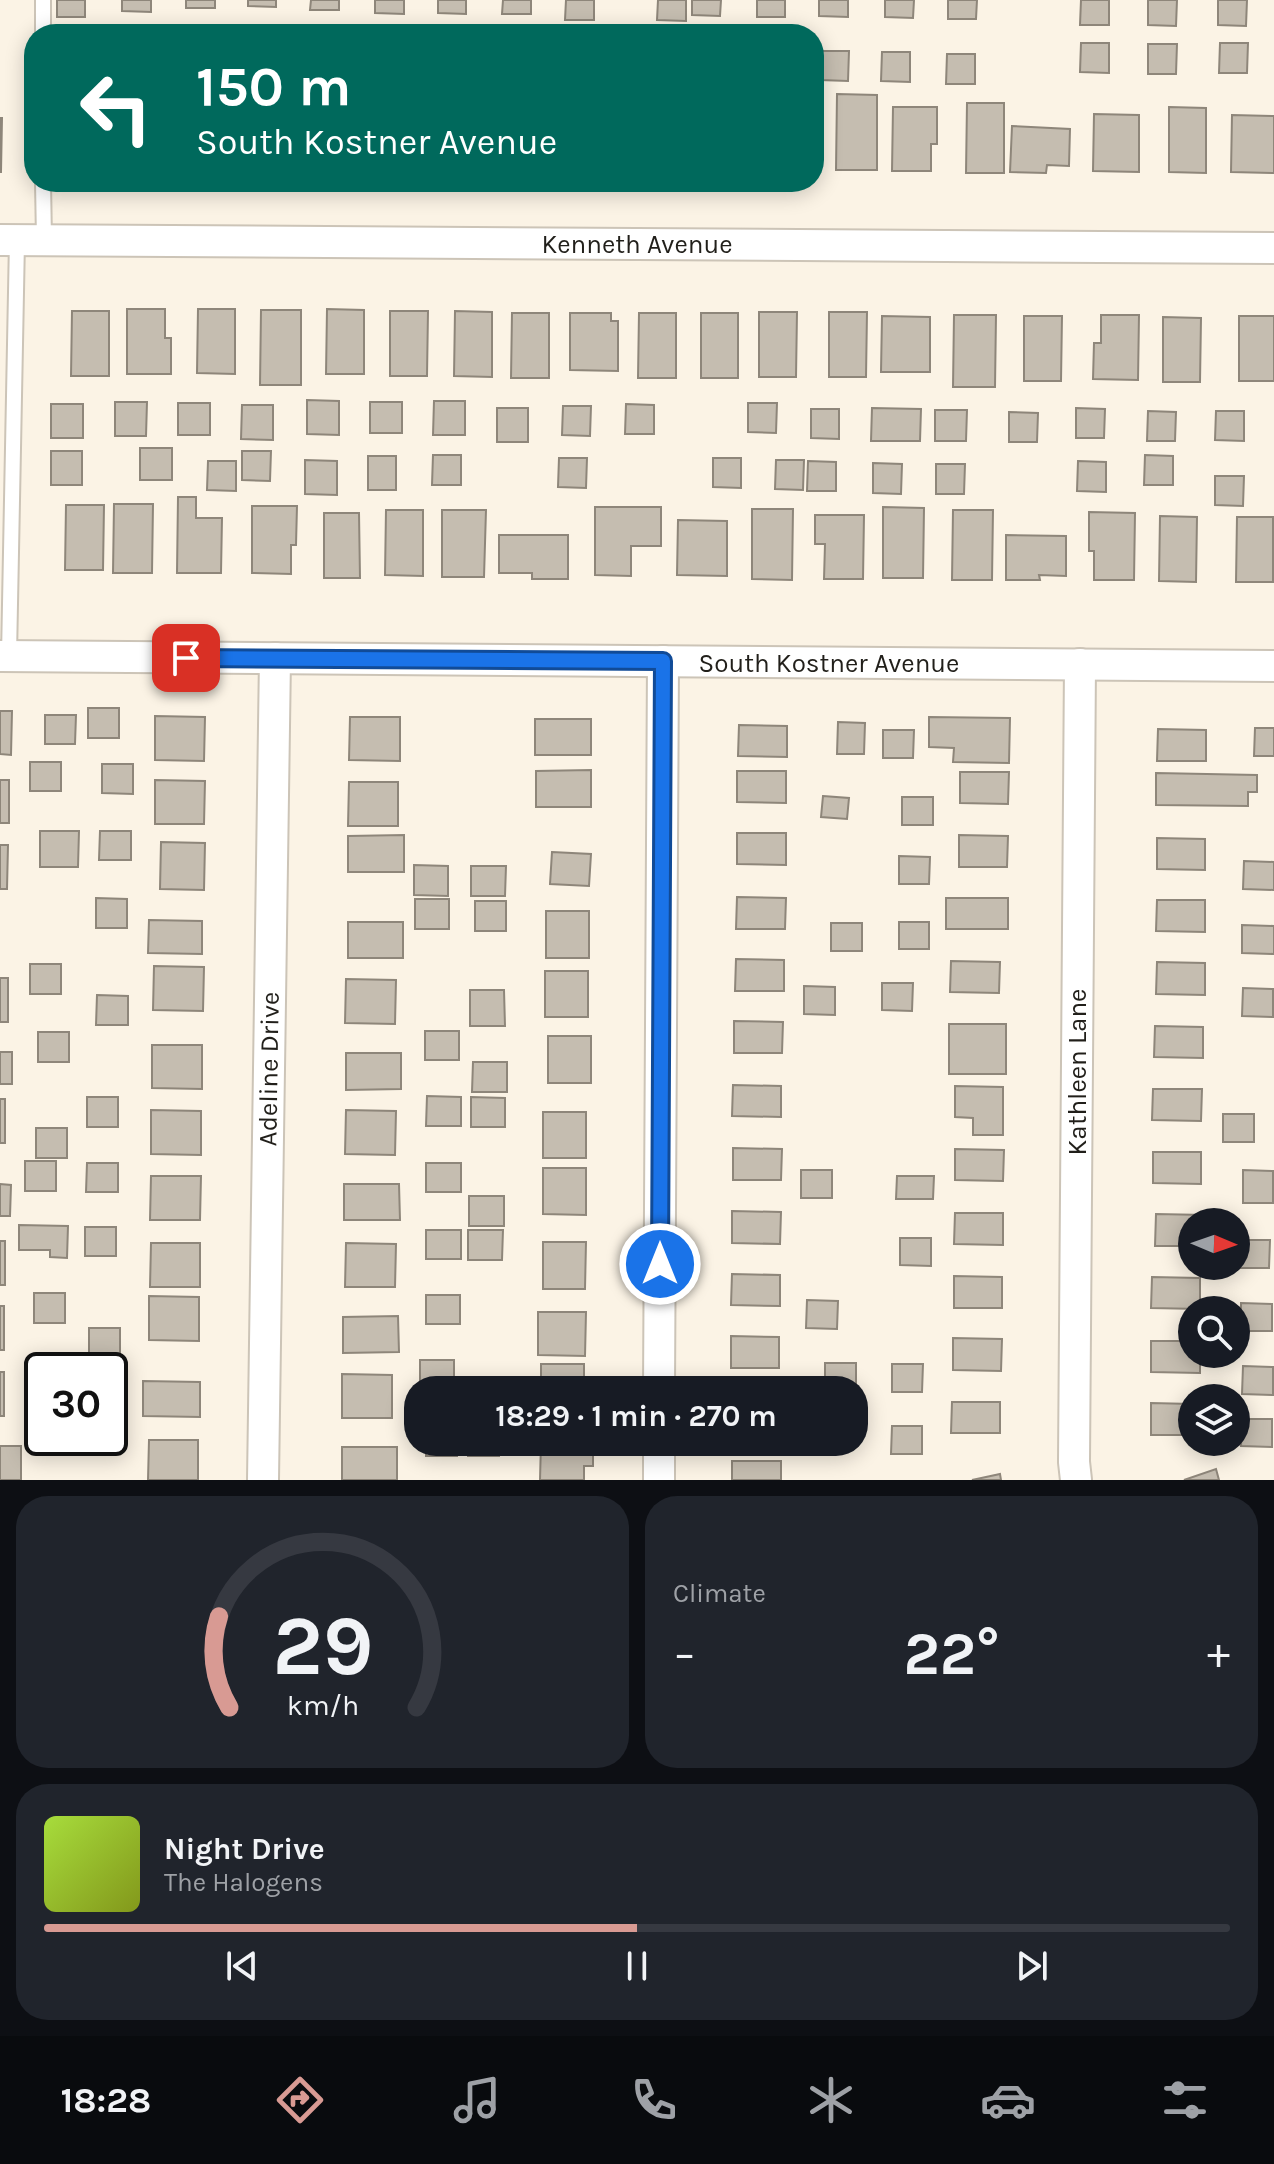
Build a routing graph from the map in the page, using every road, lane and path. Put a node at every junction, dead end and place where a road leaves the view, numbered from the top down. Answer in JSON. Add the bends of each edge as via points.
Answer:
{"nodes":[{"id":1,"x":43,"y":0,"type":"edge"},
{"id":2,"x":43,"y":24,"type":"edge"},
{"id":3,"x":39,"y":192,"type":"edge"},
{"id":4,"x":20,"y":240,"type":"edge"},
{"id":5,"x":1274,"y":248,"type":"edge"},
{"id":6,"x":4,"y":656,"type":"edge"},
{"id":7,"x":275,"y":658,"type":"junction"},
{"id":8,"x":663,"y":661,"type":"junction"},
{"id":9,"x":1080,"y":664,"type":"junction"},
{"id":10,"x":1274,"y":666,"type":"edge"},
{"id":11,"x":659,"y":1376,"type":"edge"},
{"id":12,"x":659,"y":1456,"type":"edge"},
{"id":13,"x":263,"y":1480,"type":"edge"},
{"id":14,"x":659,"y":1480,"type":"edge"},
{"id":15,"x":1076,"y":1480,"type":"edge"}],
"edges":[{"from":1,"to":2,"type":"lane"},
{"from":3,"to":4,"type":"lane"},
{"from":4,"to":5,"type":"street","name":"Kenneth Avenue"},
{"from":4,"to":6,"type":"lane"},
{"from":6,"to":7,"type":"street","name":"South Kostner Avenue"},
{"from":7,"to":8,"type":"street","name":"South Kostner Avenue"},
{"from":7,"to":13,"type":"street","name":"Adeline Drive"},
{"from":8,"to":9,"type":"street","name":"South Kostner Avenue"},
{"from":8,"to":11,"type":"street"},
{"from":9,"to":10,"type":"street","name":"South Kostner Avenue"},
{"from":9,"to":15,"type":"street","name":"Kathleen Lane"},
{"from":12,"to":14,"type":"street"}]}
